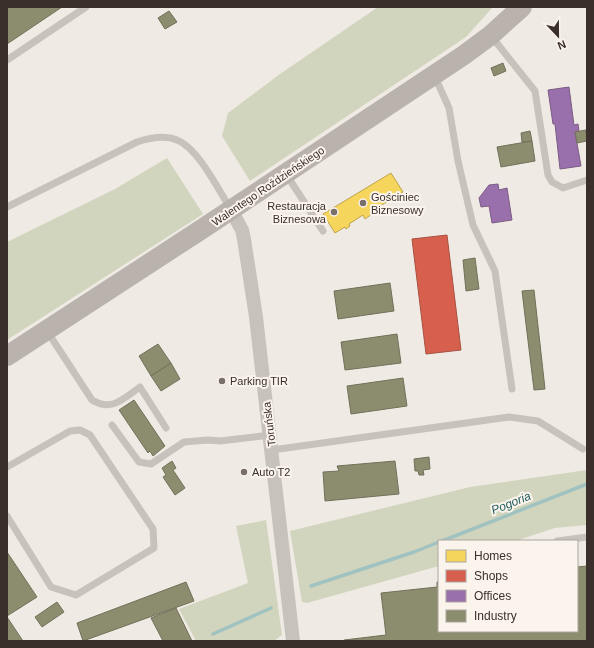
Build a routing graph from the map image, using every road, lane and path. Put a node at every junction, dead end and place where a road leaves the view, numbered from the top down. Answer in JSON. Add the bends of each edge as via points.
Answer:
{"nodes":[{"id":1,"x":86,"y":7,"type":"edge"},
{"id":2,"x":522,"y":7,"type":"edge"},
{"id":3,"x":491,"y":35,"type":"junction"},
{"id":4,"x":7,"y":60,"type":"edge"},
{"id":5,"x":434,"y":75,"type":"junction"},
{"id":6,"x":286,"y":173,"type":"junction"},
{"id":7,"x":587,"y":180,"type":"edge"},
{"id":8,"x":7,"y":207,"type":"edge"},
{"id":9,"x":231,"y":210,"type":"junction"},
{"id":10,"x":323,"y":231,"type":"dead end"},
{"id":11,"x":46,"y":331,"type":"junction"},
{"id":12,"x":7,"y":356,"type":"edge"},
{"id":13,"x":512,"y":389,"type":"dead end"},
{"id":14,"x":112,"y":425,"type":"dead end"},
{"id":15,"x":166,"y":428,"type":"dead end"},
{"id":16,"x":270,"y":435,"type":"junction"},
{"id":17,"x":583,"y":449,"type":"dead end"},
{"id":18,"x":272,"y":450,"type":"junction"},
{"id":19,"x":7,"y":467,"type":"edge"},
{"id":20,"x":7,"y":516,"type":"edge"},
{"id":21,"x":587,"y":537,"type":"edge"},
{"id":22,"x":564,"y":540,"type":"edge"},
{"id":23,"x":293,"y":641,"type":"edge"}],
"edges":[{"from":1,"to":4,"type":"lane"},
{"from":2,"to":3,"type":"street","name":"Walentego Roździeńskiego"},
{"from":3,"to":5,"type":"street","name":"Walentego Roździeńskiego"},
{"from":3,"to":7,"type":"lane","via":[[534,91],[548,175],[552,182],[563,188]]},
{"from":5,"to":6,"type":"street","name":"Walentego Roździeńskiego"},
{"from":5,"to":13,"type":"lane","via":[[449,108],[473,225],[495,271]]},
{"from":6,"to":9,"type":"street","name":"Walentego Roździeńskiego"},
{"from":6,"to":10,"type":"lane"},
{"from":8,"to":9,"type":"lane","via":[[137,142],[168,138],[188,146]]},
{"from":9,"to":11,"type":"street","name":"Walentego Roździeńskiego"},
{"from":9,"to":16,"type":"street","name":"Toruńska","via":[[244,239]]},
{"from":11,"to":12,"type":"street","name":"Walentego Roździeńskiego"},
{"from":11,"to":15,"type":"lane","via":[[92,400],[101,405],[112,406],[140,388]]},
{"from":14,"to":16,"type":"lane","via":[[139,462],[150,464],[184,442]]},
{"from":16,"to":18,"type":"street","name":"Toruńska"},
{"from":17,"to":18,"type":"lane","via":[[538,421],[509,417]]},
{"from":18,"to":23,"type":"street","name":"Toruńska"},
{"from":19,"to":20,"type":"lane","via":[[70,431],[80,430],[90,435],[153,529],[154,548],[76,595],[51,587]]},
{"from":21,"to":22,"type":"lane"}]}
